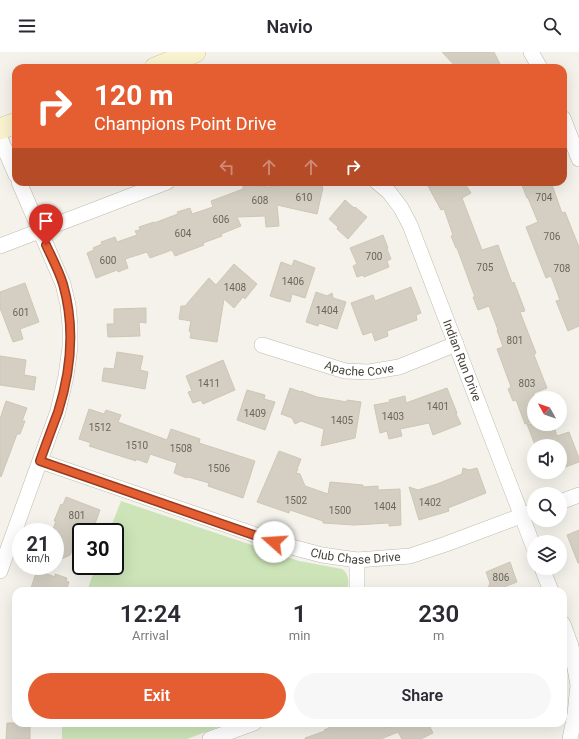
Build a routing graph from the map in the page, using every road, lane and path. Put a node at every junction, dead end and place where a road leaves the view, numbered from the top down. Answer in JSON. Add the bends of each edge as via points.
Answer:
{"nodes":[{"id":1,"x":195,"y":52,"type":"edge"},
{"id":2,"x":531,"y":52,"type":"edge"},
{"id":3,"x":165,"y":64,"type":"edge"},
{"id":4,"x":538,"y":64,"type":"edge"},
{"id":5,"x":12,"y":124,"type":"edge"},
{"id":6,"x":567,"y":128,"type":"edge"},
{"id":7,"x":0,"y":129,"type":"edge"},
{"id":8,"x":0,"y":138,"type":"edge"},
{"id":9,"x":579,"y":159,"type":"edge"},
{"id":10,"x":12,"y":166,"type":"edge"},
{"id":11,"x":21,"y":186,"type":"edge"},
{"id":12,"x":156,"y":186,"type":"edge"},
{"id":13,"x":382,"y":186,"type":"edge"},
{"id":14,"x":40,"y":231,"type":"junction"},
{"id":15,"x":0,"y":246,"type":"edge"},
{"id":16,"x":456,"y":344,"type":"junction"},
{"id":17,"x":262,"y":345,"type":"dead end"},
{"id":18,"x":40,"y":461,"type":"junction"},
{"id":19,"x":579,"y":495,"type":"edge"},
{"id":20,"x":567,"y":499,"type":"edge"},
{"id":21,"x":527,"y":511,"type":"edge"},
{"id":22,"x":527,"y":513,"type":"edge"},
{"id":23,"x":357,"y":560,"type":"junction"},
{"id":24,"x":0,"y":571,"type":"edge"},
{"id":25,"x":545,"y":575,"type":"edge"},
{"id":26,"x":357,"y":587,"type":"edge"},
{"id":27,"x":549,"y":587,"type":"edge"},
{"id":28,"x":567,"y":635,"type":"edge"},
{"id":29,"x":243,"y":727,"type":"edge"},
{"id":30,"x":210,"y":739,"type":"edge"},
{"id":31,"x":570,"y":739,"type":"edge"}],
"edges":[{"from":1,"to":3,"type":"street"},
{"from":2,"to":4,"type":"street"},
{"from":5,"to":7,"type":"street"},
{"from":6,"to":9,"type":"street"},
{"from":8,"to":10,"type":"street"},
{"from":11,"to":14,"type":"street"},
{"from":12,"to":14,"type":"street"},
{"from":13,"to":16,"type":"street","name":"Indian Run Drive","via":[[401,208],[410,224]]},
{"from":14,"to":15,"type":"street"},
{"from":14,"to":18,"type":"street","via":[[63,284],[68,305],[70,348],[58,411]]},
{"from":16,"to":17,"type":"street","name":"Apache Cove","via":[[399,367],[369,372],[344,371]]},
{"from":16,"to":21,"type":"street","name":"Indian Run Drive"},
{"from":18,"to":23,"type":"street","name":"Club Chase Drive","via":[[288,546]]},
{"from":18,"to":24,"type":"street"},
{"from":19,"to":20,"type":"street"},
{"from":22,"to":23,"type":"street","name":"Club Chase Drive","via":[[410,556]]},
{"from":23,"to":26,"type":"street"},
{"from":25,"to":27,"type":"street"},
{"from":28,"to":31,"type":"street","via":[[578,685]]},
{"from":29,"to":30,"type":"street"}]}
